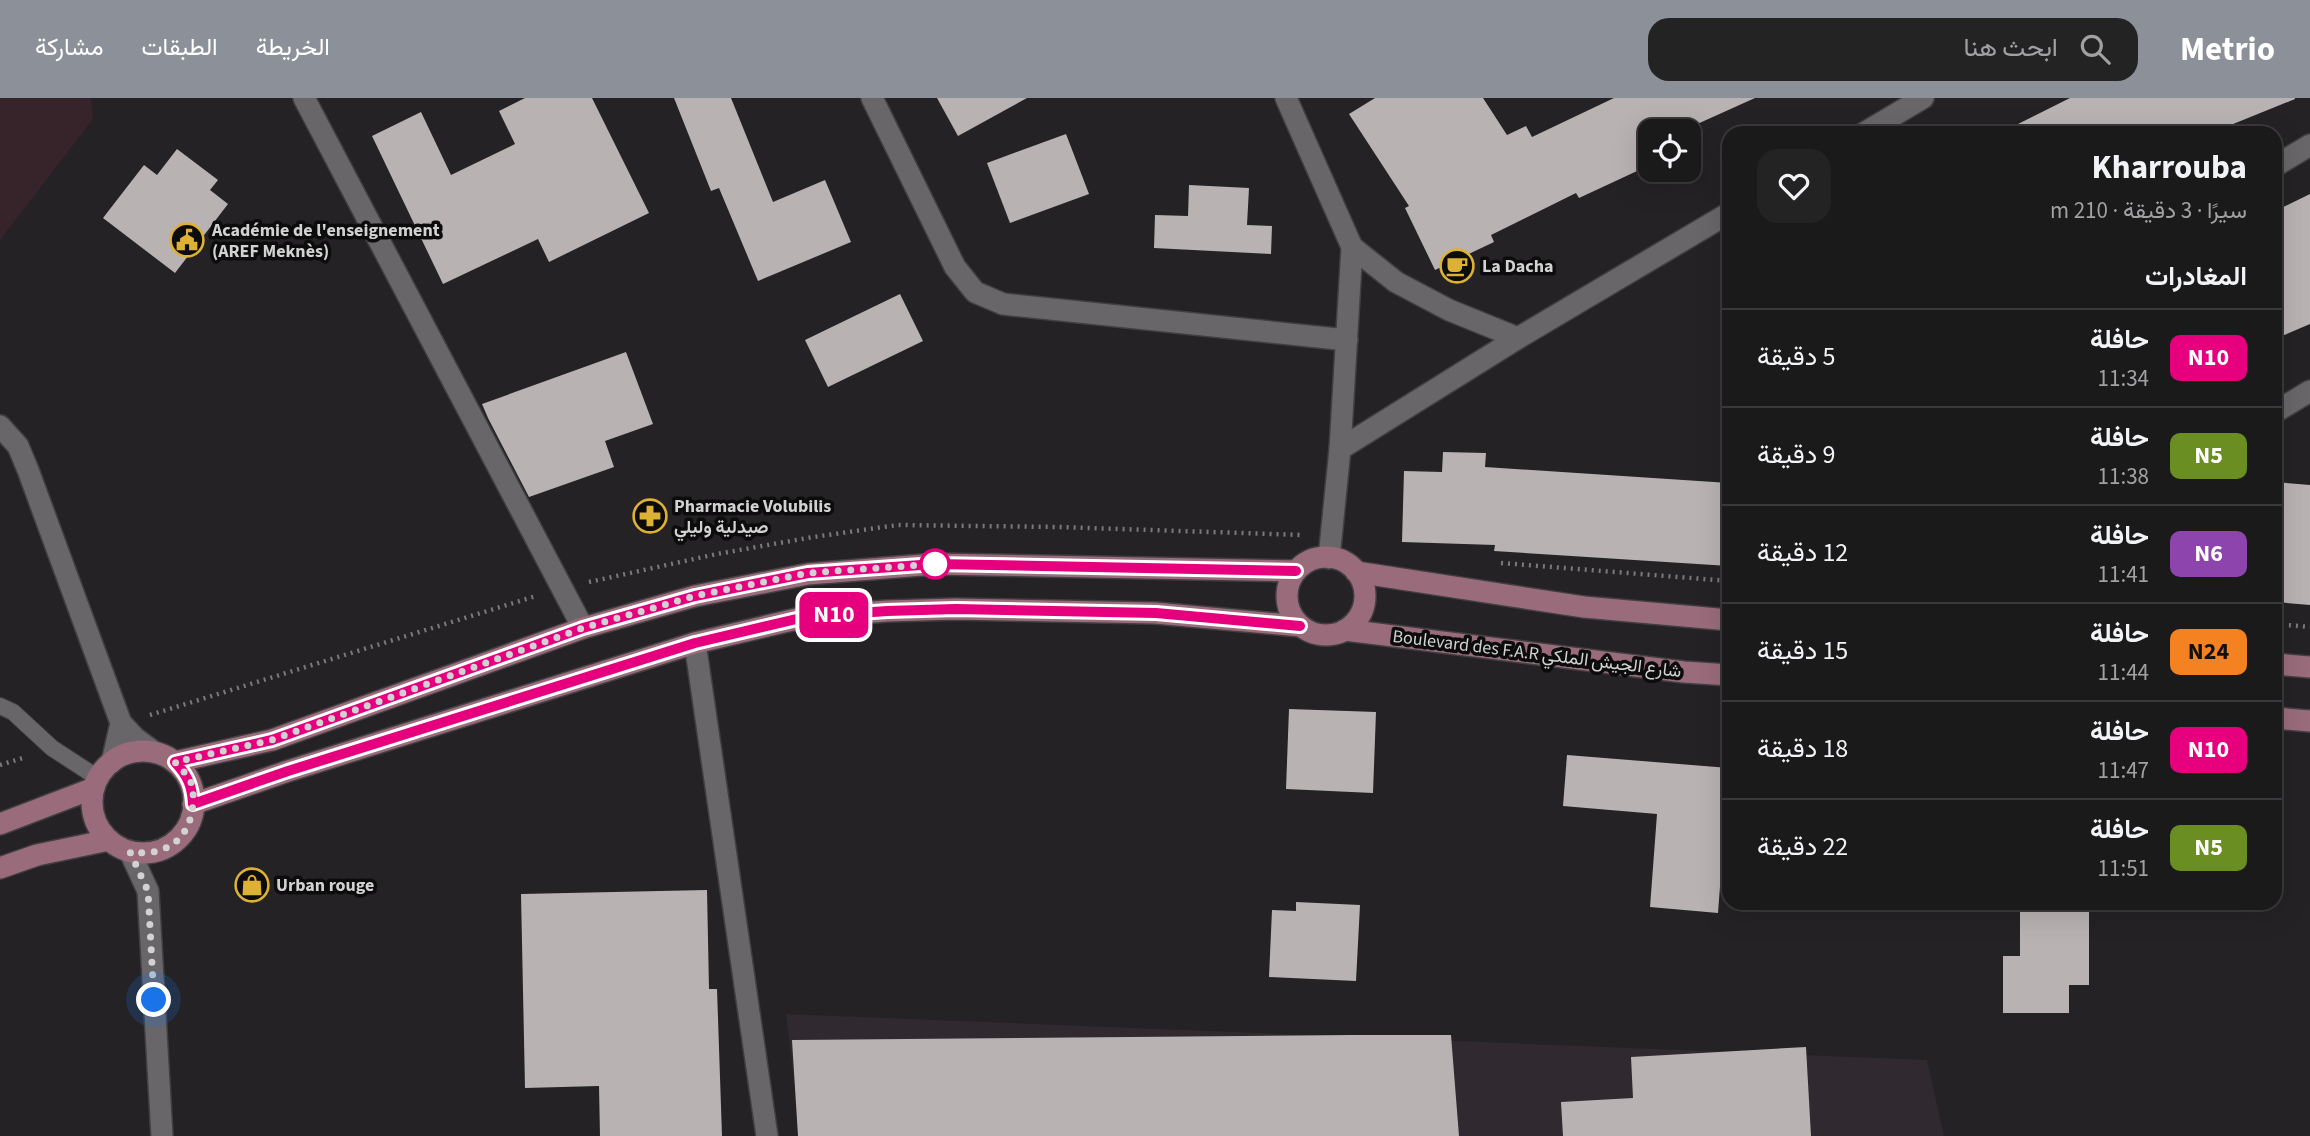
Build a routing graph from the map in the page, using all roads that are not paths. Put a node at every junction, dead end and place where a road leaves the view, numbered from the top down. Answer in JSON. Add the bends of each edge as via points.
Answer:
{"nodes":[{"id":1,"x":304,"y":98,"type":"edge"},
{"id":2,"x":872,"y":98,"type":"edge"},
{"id":3,"x":1286,"y":98,"type":"edge"},
{"id":4,"x":1923,"y":98,"type":"edge"},
{"id":5,"x":1876,"y":126,"type":"edge"},
{"id":6,"x":2310,"y":145,"type":"edge"},
{"id":7,"x":2282,"y":162,"type":"edge"},
{"id":8,"x":1722,"y":217,"type":"edge"},
{"id":9,"x":1352,"y":247,"type":"junction"},
{"id":10,"x":1518,"y":338,"type":"junction"},
{"id":11,"x":1347,"y":340,"type":"junction"},
{"id":12,"x":2310,"y":391,"type":"edge"},
{"id":13,"x":2282,"y":408,"type":"edge"},
{"id":14,"x":0,"y":426,"type":"edge"},
{"id":15,"x":1340,"y":449,"type":"junction"},
{"id":16,"x":1329,"y":558,"type":"junction"},
{"id":17,"x":1296,"y":571,"type":"junction"},
{"id":18,"x":1356,"y":572,"type":"junction"},
{"id":19,"x":1722,"y":619,"type":"edge"},
{"id":20,"x":1300,"y":626,"type":"junction"},
{"id":21,"x":583,"y":628,"type":"junction"},
{"id":22,"x":1345,"y":631,"type":"junction"},
{"id":23,"x":695,"y":643,"type":"junction"},
{"id":24,"x":2282,"y":665,"type":"edge"},
{"id":25,"x":2310,"y":667,"type":"edge"},
{"id":26,"x":1722,"y":674,"type":"edge"},
{"id":27,"x":0,"y":706,"type":"edge"},
{"id":28,"x":2282,"y":719,"type":"edge"},
{"id":29,"x":2310,"y":721,"type":"edge"},
{"id":30,"x":121,"y":723,"type":"junction"},
{"id":31,"x":154,"y":752,"type":"junction"},
{"id":32,"x":175,"y":762,"type":"junction"},
{"id":33,"x":101,"y":776,"type":"junction"},
{"id":34,"x":193,"y":804,"type":"junction"},
{"id":35,"x":0,"y":824,"type":"edge"},
{"id":36,"x":109,"y":839,"type":"junction"},
{"id":37,"x":130,"y":852,"type":"junction"},
{"id":38,"x":0,"y":868,"type":"edge"},
{"id":39,"x":162,"y":1136,"type":"edge"},
{"id":40,"x":767,"y":1136,"type":"edge"}],
"edges":[{"from":1,"to":21,"type":"street"},
{"from":2,"to":11,"type":"street","via":[[955,267],[975,292],[1003,304]]},
{"from":3,"to":9,"type":"street"},
{"from":4,"to":5,"type":"street"},
{"from":6,"to":7,"type":"street"},
{"from":8,"to":10,"type":"street"},
{"from":9,"to":10,"type":"street","via":[[1396,282]]},
{"from":9,"to":11,"type":"street"},
{"from":10,"to":15,"type":"street"},
{"from":11,"to":15,"type":"street"},
{"from":12,"to":13,"type":"street"},
{"from":14,"to":30,"type":"street","via":[[18,446],[28,470]]},
{"from":15,"to":16,"type":"street"},
{"from":16,"to":17,"type":"main road","via":[[1317,558]]},
{"from":16,"to":18,"type":"main road"},
{"from":17,"to":20,"type":"main road","via":[[1287,593],[1288,606]]},
{"from":17,"to":21,"type":"main road","via":[[935,564],[877,567],[808,573]]},
{"from":18,"to":19,"type":"main road","via":[[1584,607]]},
{"from":18,"to":22,"type":"main road","via":[[1365,593],[1364,604]]},
{"from":20,"to":22,"type":"main road","name":"Boulevard des F.A.R شارع الجيش الملكي","via":[[1322,635]]},
{"from":20,"to":23,"type":"main road","name":"Boulevard des F.A.R شارع الجيش الملكي","via":[[1156,613],[956,609],[805,617]]},
{"from":21,"to":32,"type":"main road","via":[[272,740]]},
{"from":22,"to":26,"type":"main road","name":"Boulevard des F.A.R شارع الجيش الملكي"},
{"from":23,"to":34,"type":"main road","name":"Boulevard des F.A.R شارع الجيش الملكي"},
{"from":23,"to":40,"type":"street"},
{"from":24,"to":25,"type":"main road"},
{"from":27,"to":33,"type":"lane","via":[[13,712],[52,748]]},
{"from":28,"to":29,"type":"main road"},
{"from":30,"to":31,"type":"street"},
{"from":30,"to":33,"type":"street"},
{"from":31,"to":32,"type":"main road"},
{"from":31,"to":33,"type":"main road","via":[[126,754]]},
{"from":32,"to":34,"type":"main road","via":[[192,785]]},
{"from":33,"to":35,"type":"main road"},
{"from":33,"to":36,"type":"main road","via":[[91,802],[100,831]]},
{"from":34,"to":37,"type":"main road","via":[[189,826],[181,838],[157,852]]},
{"from":36,"to":37,"type":"main road"},
{"from":36,"to":38,"type":"main road"},
{"from":37,"to":39,"type":"street","via":[[148,891]]}]}
